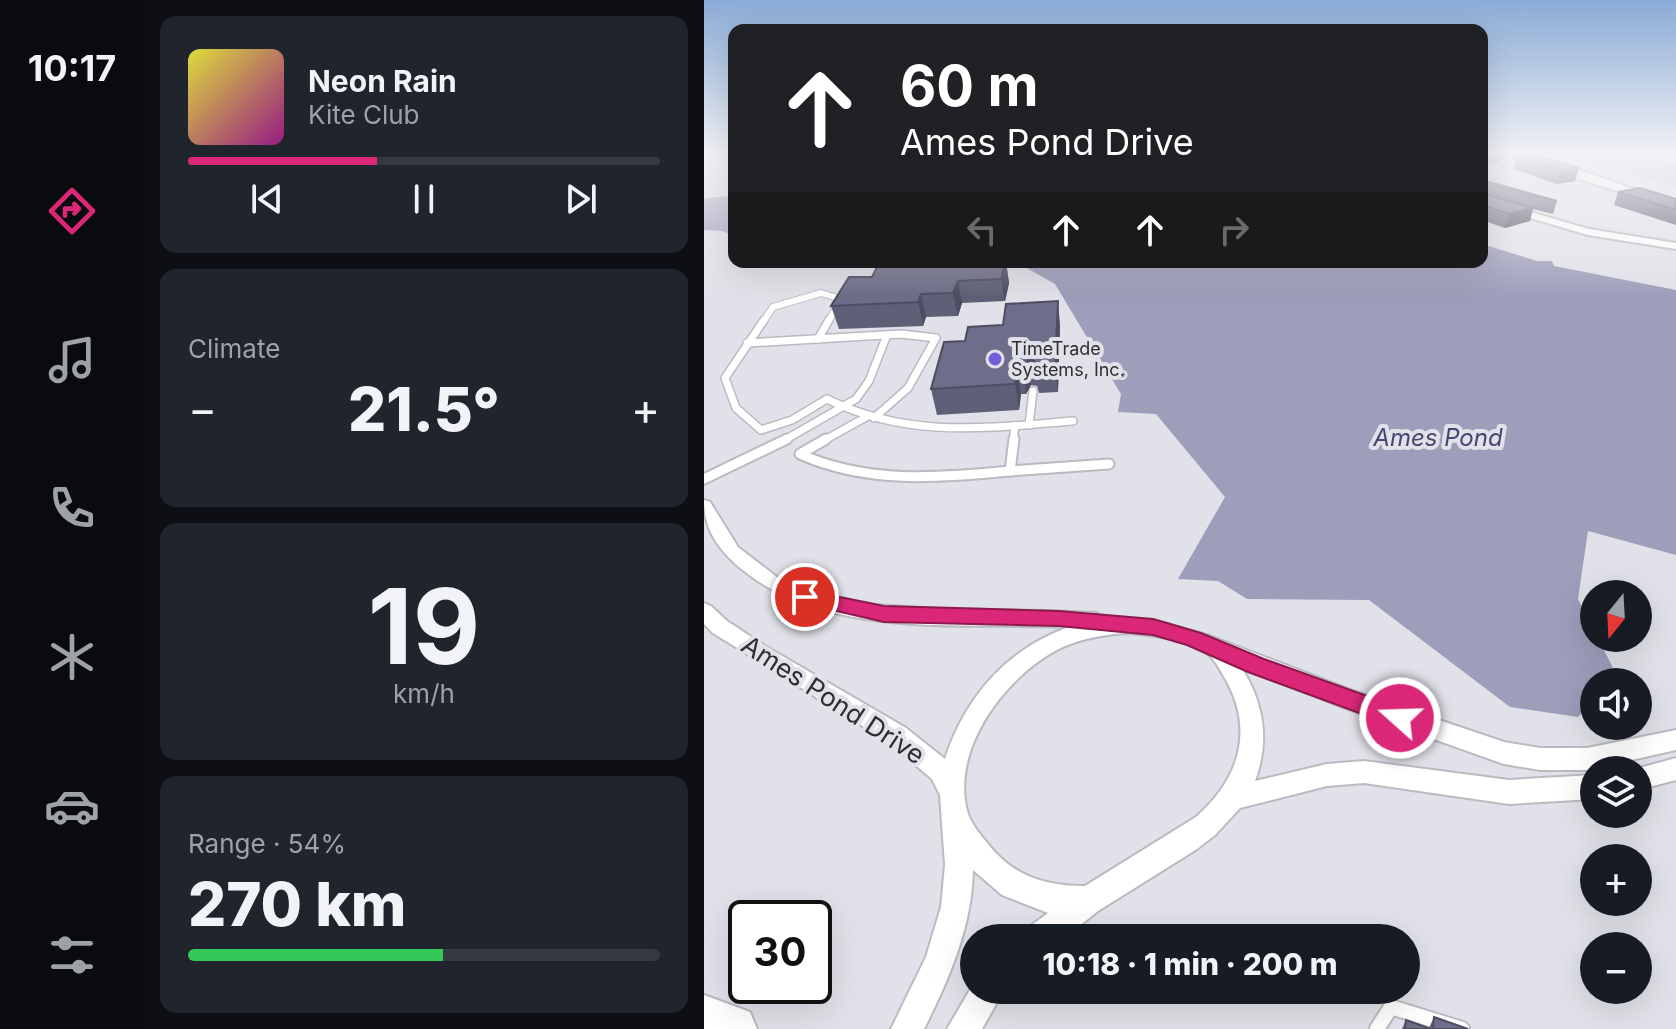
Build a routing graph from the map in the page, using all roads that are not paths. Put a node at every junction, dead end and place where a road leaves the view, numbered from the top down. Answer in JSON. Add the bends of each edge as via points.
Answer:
{"nodes":[{"id":1,"x":1488,"y":203,"type":"edge"},
{"id":2,"x":1676,"y":246,"type":"edge"},
{"id":3,"x":887,"y":335,"type":"junction"},
{"id":4,"x":818,"y":339,"type":"junction"},
{"id":5,"x":747,"y":343,"type":"junction"},
{"id":6,"x":1033,"y":391,"type":"dead end"},
{"id":7,"x":843,"y":409,"type":"junction"},
{"id":8,"x":871,"y":417,"type":"junction"},
{"id":9,"x":1073,"y":421,"type":"dead end"},
{"id":10,"x":1029,"y":425,"type":"junction"},
{"id":11,"x":1015,"y":426,"type":"junction"},
{"id":12,"x":1109,"y":464,"type":"dead end"},
{"id":13,"x":1010,"y":471,"type":"junction"},
{"id":14,"x":704,"y":479,"type":"edge"},
{"id":15,"x":704,"y":506,"type":"edge"},
{"id":16,"x":704,"y":611,"type":"edge"},
{"id":17,"x":1134,"y":625,"type":"junction"},
{"id":18,"x":1216,"y":648,"type":"junction"},
{"id":19,"x":1676,"y":740,"type":"edge"},
{"id":20,"x":1676,"y":769,"type":"edge"},
{"id":21,"x":1652,"y":775,"type":"edge"},
{"id":22,"x":1580,"y":788,"type":"edge"},
{"id":23,"x":1233,"y":798,"type":"junction"},
{"id":24,"x":956,"y":808,"type":"junction"},
{"id":25,"x":1087,"y":901,"type":"junction"},
{"id":26,"x":1058,"y":924,"type":"edge"},
{"id":27,"x":979,"y":1004,"type":"edge"},
{"id":28,"x":704,"y":1018,"type":"edge"},
{"id":29,"x":733,"y":1029,"type":"edge"},
{"id":30,"x":907,"y":1029,"type":"edge"},
{"id":31,"x":963,"y":1029,"type":"edge"},
{"id":32,"x":1377,"y":1029,"type":"edge"},
{"id":33,"x":1462,"y":1029,"type":"edge"}],
"edges":[{"from":1,"to":2,"type":"street","via":[[1588,232]]},
{"from":3,"to":4,"type":"lane"},
{"from":3,"to":7,"type":"lane","via":[[865,388]]},
{"from":3,"to":8,"type":"lane","via":[[936,338],[908,388]]},
{"from":4,"to":5,"type":"lane"},
{"from":4,"to":5,"type":"lane","via":[[841,299],[833,294],[773,307]]},
{"from":5,"to":7,"type":"lane","via":[[725,378],[728,401],[740,416],[761,430],[792,420],[827,399]]},
{"from":6,"to":10,"type":"lane"},
{"from":7,"to":8,"type":"lane"},
{"from":7,"to":14,"type":"lane"},
{"from":8,"to":11,"type":"lane","via":[[930,429]]},
{"from":8,"to":13,"type":"lane","via":[[800,454],[816,463],[902,475]]},
{"from":9,"to":10,"type":"lane"},
{"from":10,"to":11,"type":"lane"},
{"from":11,"to":13,"type":"lane"},
{"from":12,"to":13,"type":"lane"},
{"from":15,"to":17,"type":"street","name":"Ames Pond Drive","via":[[730,550],[747,567],[775,585],[833,605],[884,614]]},
{"from":16,"to":24,"type":"street","name":"Ames Pond Drive","via":[[757,652],[897,735],[941,771]]},
{"from":17,"to":18,"type":"street","name":"Ames Pond Drive"},
{"from":17,"to":24,"type":"street","name":"Ames Pond Drive","via":[[1068,634],[1006,674],[973,720],[960,749]]},
{"from":18,"to":19,"type":"street","name":"Ames Pond Drive","via":[[1504,753],[1587,759]]},
{"from":18,"to":23,"type":"street","via":[[1238,679],[1254,720],[1244,776]]},
{"from":20,"to":21,"type":"street"},
{"from":22,"to":23,"type":"street","via":[[1509,792],[1364,772],[1327,775]]},
{"from":23,"to":25,"type":"street","via":[[1186,840]]},
{"from":24,"to":25,"type":"street","name":"Ames Pond Drive","via":[[979,855],[1021,890],[1051,902]]},
{"from":24,"to":30,"type":"street","name":"Ames Pond Drive","via":[[958,889],[951,926],[932,981]]},
{"from":25,"to":26,"type":"street"},
{"from":27,"to":31,"type":"street"},
{"from":28,"to":29,"type":"main road"},
{"from":32,"to":33,"type":"lane","via":[[1391,1007]]}]}
